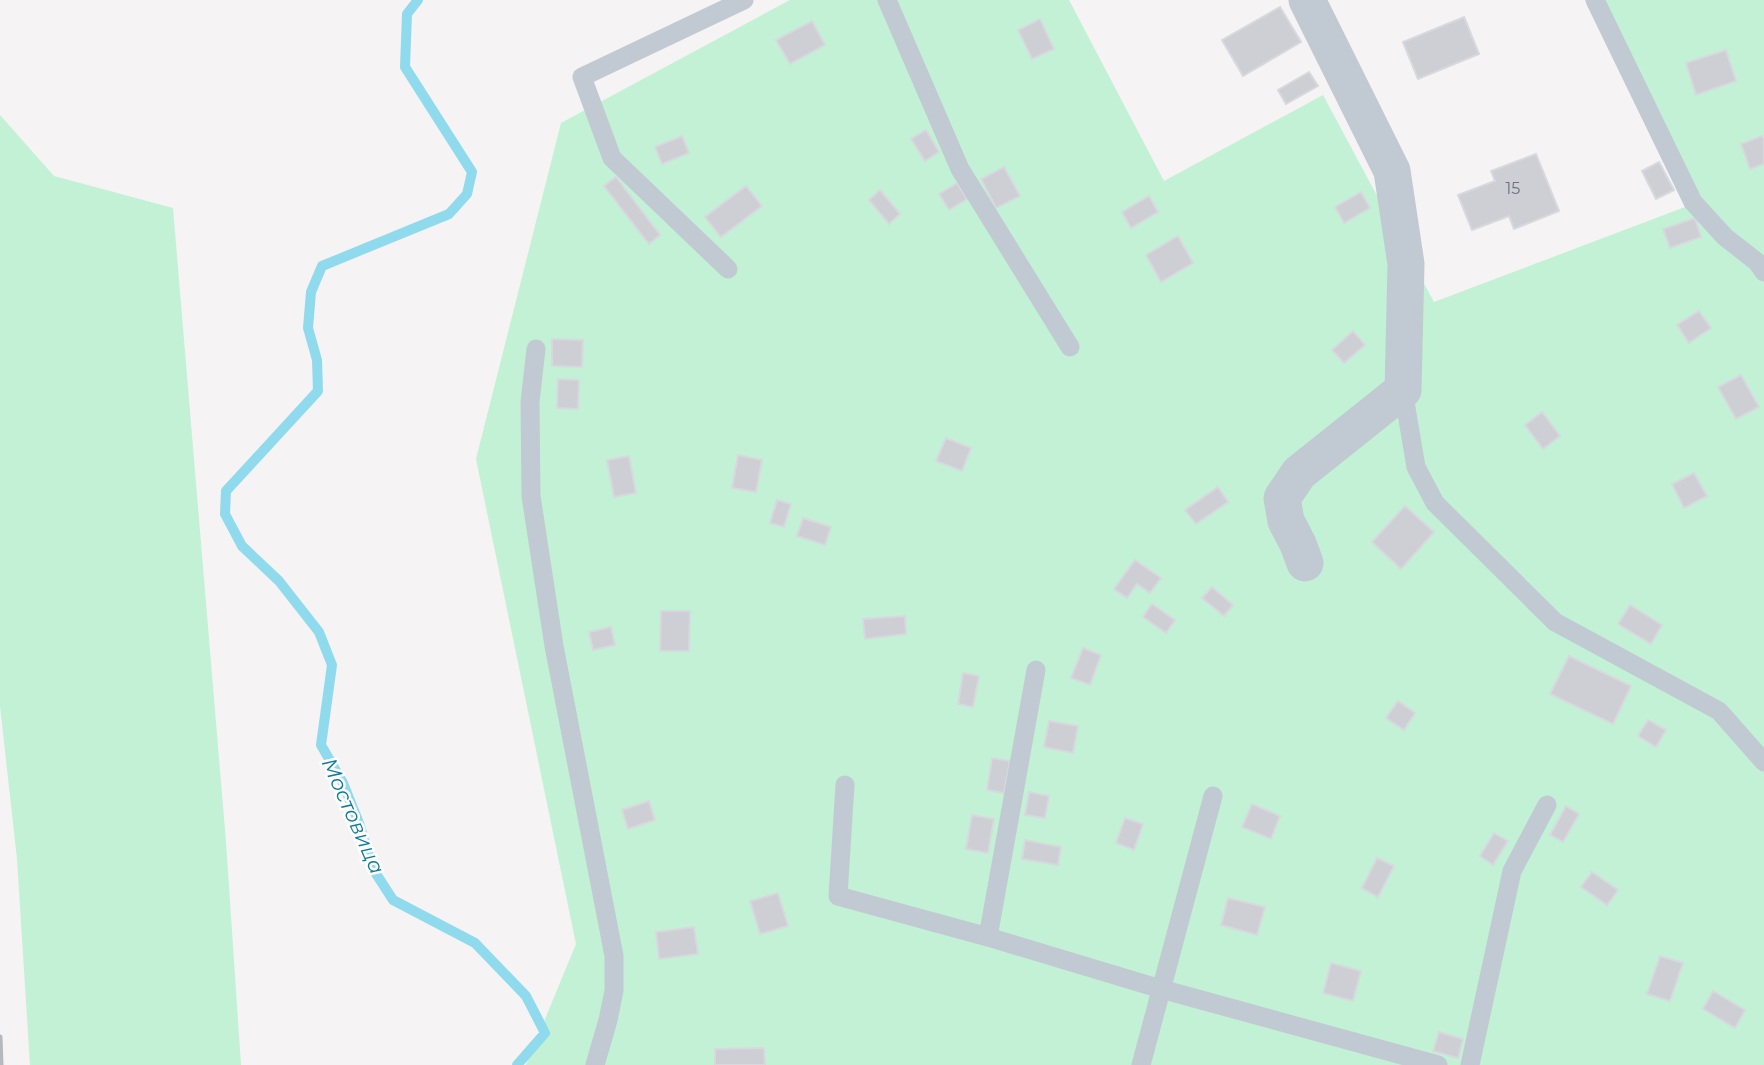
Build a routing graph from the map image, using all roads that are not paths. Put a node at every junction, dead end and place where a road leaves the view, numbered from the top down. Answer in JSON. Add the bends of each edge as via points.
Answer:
{"nodes":[{"id":1,"x":744,"y":0,"type":"edge"},
{"id":2,"x":887,"y":0,"type":"edge"},
{"id":3,"x":1307,"y":0,"type":"edge"},
{"id":4,"x":1595,"y":0,"type":"edge"},
{"id":5,"x":728,"y":269,"type":"dead end"},
{"id":6,"x":1764,"y":272,"type":"edge"},
{"id":7,"x":1070,"y":347,"type":"dead end"},
{"id":8,"x":536,"y":349,"type":"dead end"},
{"id":9,"x":1403,"y":390,"type":"junction"},
{"id":10,"x":1305,"y":563,"type":"dead end"},
{"id":11,"x":1036,"y":670,"type":"dead end"},
{"id":12,"x":1764,"y":762,"type":"edge"},
{"id":13,"x":845,"y":785,"type":"dead end"},
{"id":14,"x":1213,"y":796,"type":"dead end"},
{"id":15,"x":1547,"y":805,"type":"dead end"},
{"id":16,"x":988,"y":937,"type":"junction"},
{"id":17,"x":1161,"y":989,"type":"junction"},
{"id":18,"x":595,"y":1065,"type":"edge"},
{"id":19,"x":1141,"y":1065,"type":"edge"},
{"id":20,"x":1438,"y":1065,"type":"edge"},
{"id":21,"x":1470,"y":1065,"type":"edge"}],
"edges":[{"from":1,"to":5,"type":"lane","via":[[582,77],[612,158]]},
{"from":2,"to":7,"type":"lane","via":[[960,169]]},
{"from":3,"to":9,"type":"street","via":[[1392,171],[1406,264]]},
{"from":4,"to":6,"type":"lane","via":[[1693,202]]},
{"from":8,"to":18,"type":"lane","via":[[530,402],[531,496],[554,646],[614,956],[614,991]]},
{"from":9,"to":10,"type":"street","via":[[1298,473],[1282,498],[1286,521]]},
{"from":9,"to":12,"type":"lane","via":[[1416,467],[1435,503],[1555,622],[1719,711]]},
{"from":11,"to":16,"type":"lane"},
{"from":13,"to":16,"type":"lane","via":[[838,896]]},
{"from":14,"to":17,"type":"lane"},
{"from":15,"to":21,"type":"lane","via":[[1512,871]]},
{"from":16,"to":17,"type":"lane"},
{"from":17,"to":19,"type":"lane"},
{"from":17,"to":20,"type":"lane"}]}
